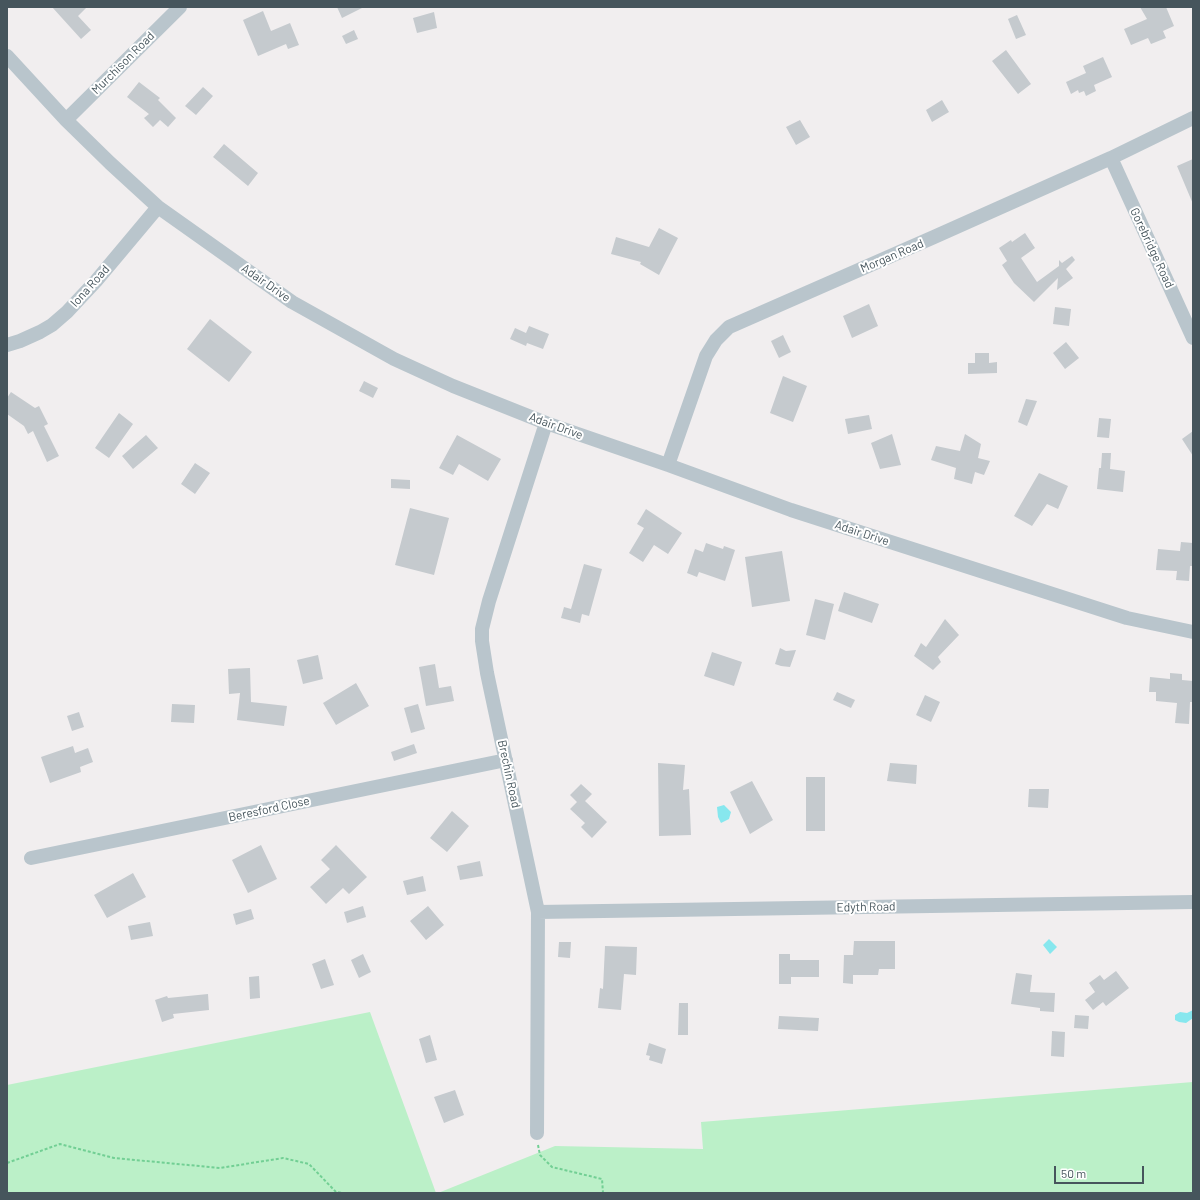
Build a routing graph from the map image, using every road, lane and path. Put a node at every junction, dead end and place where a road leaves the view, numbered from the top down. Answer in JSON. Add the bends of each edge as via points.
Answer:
{"nodes":[{"id":1,"x":180,"y":7,"type":"edge"},
{"id":2,"x":7,"y":56,"type":"edge"},
{"id":3,"x":1193,"y":118,"type":"edge"},
{"id":4,"x":66,"y":120,"type":"junction"},
{"id":5,"x":1111,"y":158,"type":"junction"},
{"id":6,"x":158,"y":207,"type":"junction"},
{"id":7,"x":1193,"y":338,"type":"edge"},
{"id":8,"x":7,"y":345,"type":"edge"},
{"id":9,"x":546,"y":423,"type":"junction"},
{"id":10,"x":668,"y":465,"type":"junction"},
{"id":11,"x":1193,"y":632,"type":"edge"},
{"id":12,"x":506,"y":760,"type":"junction"},
{"id":13,"x":31,"y":858,"type":"dead end"},
{"id":14,"x":1193,"y":902,"type":"edge"},
{"id":15,"x":538,"y":912,"type":"junction"},
{"id":16,"x":537,"y":1133,"type":"joint"},
{"id":17,"x":7,"y":1163,"type":"edge"},
{"id":18,"x":342,"y":1193,"type":"edge"},
{"id":19,"x":603,"y":1193,"type":"edge"}],
"edges":[{"from":1,"to":4,"type":"street","name":"Murchison Road"},
{"from":2,"to":4,"type":"street","name":"Adair Drive"},
{"from":3,"to":5,"type":"street","name":"Morgan Road"},
{"from":4,"to":6,"type":"street","name":"Adair Drive"},
{"from":5,"to":7,"type":"street","name":"Gorebridge Road"},
{"from":5,"to":10,"type":"street","name":"Morgan Road","via":[[730,327],[716,340],[706,356]]},
{"from":6,"to":8,"type":"street","name":"Iona Road","via":[[67,312],[40,332]]},
{"from":6,"to":9,"type":"street","name":"Adair Drive","via":[[292,302],[394,359]]},
{"from":9,"to":10,"type":"street","name":"Adair Drive"},
{"from":9,"to":12,"type":"street","name":"Brechin Road","via":[[482,629],[487,673]]},
{"from":10,"to":11,"type":"street","name":"Adair Drive","via":[[791,510],[1127,618]]},
{"from":12,"to":13,"type":"street","name":"Beresford Close"},
{"from":12,"to":15,"type":"street","name":"Brechin Road"},
{"from":14,"to":15,"type":"street","name":"Edyth Road"},
{"from":15,"to":16,"type":"street","name":"Brechin Road"},
{"from":16,"to":19,"type":"path","via":[[540,1155],[552,1167],[602,1179]]},
{"from":17,"to":18,"type":"path","via":[[60,1144],[114,1158],[220,1168],[283,1158],[309,1164],[336,1192]]}]}
